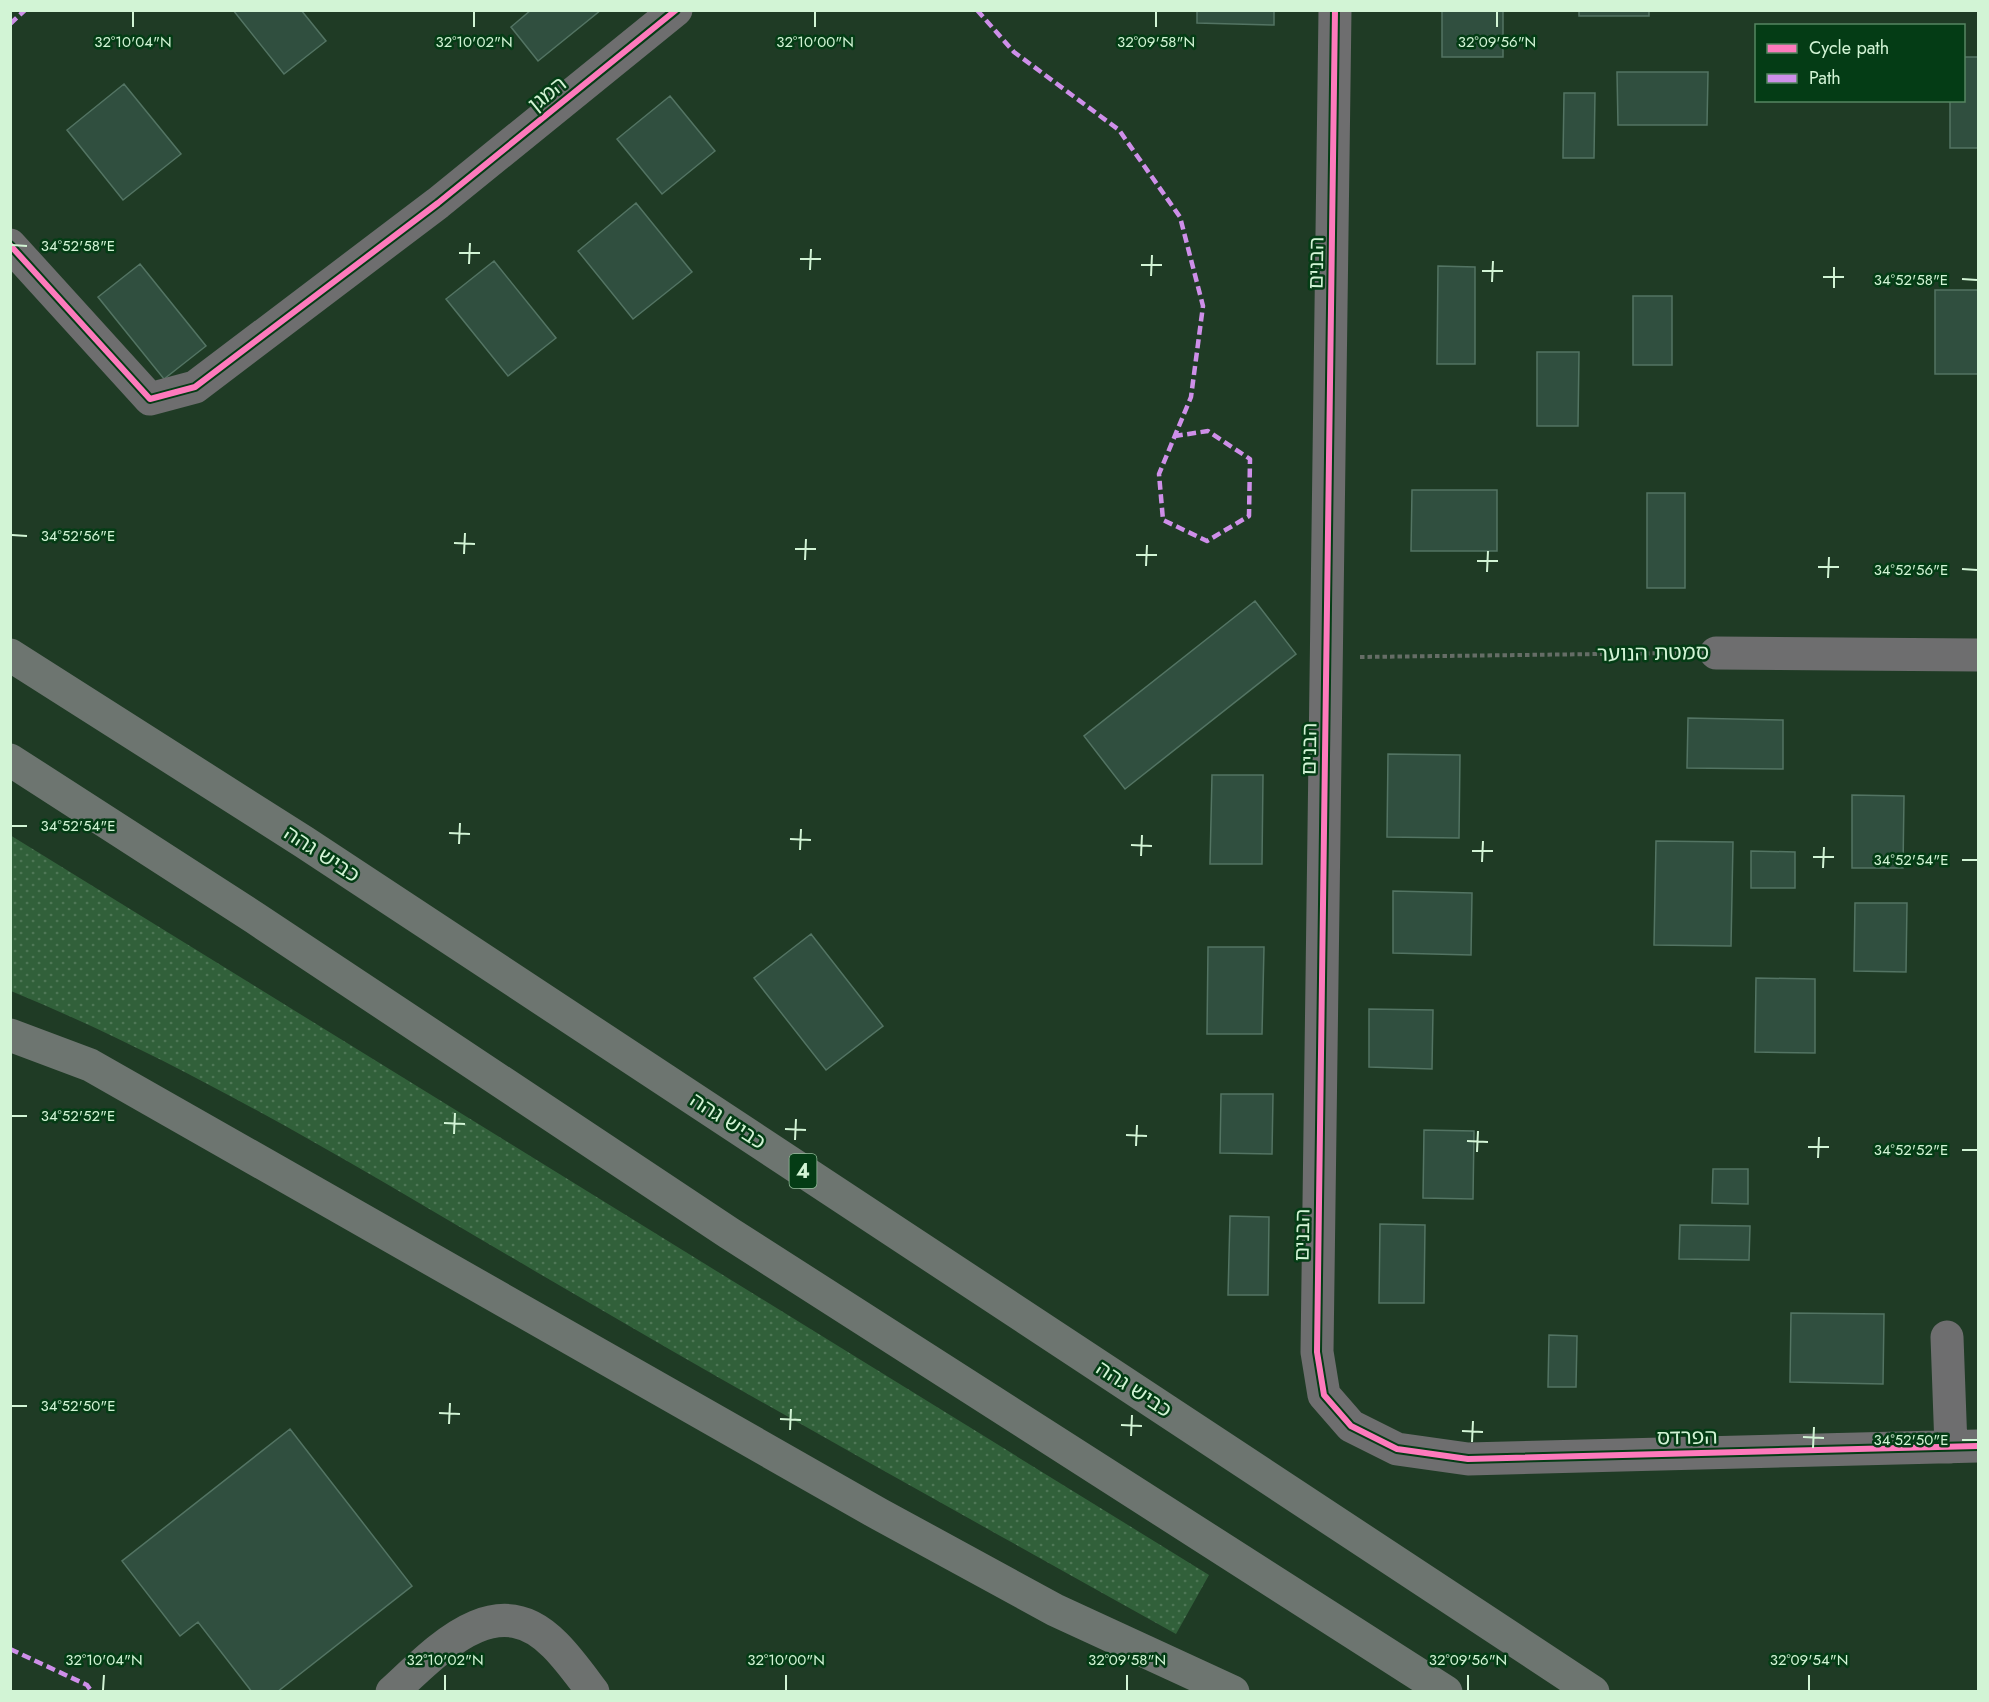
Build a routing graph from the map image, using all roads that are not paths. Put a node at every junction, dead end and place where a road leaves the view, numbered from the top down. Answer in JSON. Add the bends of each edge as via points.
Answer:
{"nodes":[{"id":1,"x":676,"y":10,"type":"edge"},
{"id":2,"x":1335,"y":10,"type":"edge"},
{"id":3,"x":10,"y":245,"type":"edge"},
{"id":4,"x":1716,"y":652,"type":"road end"},
{"id":5,"x":10,"y":655,"type":"edge"},
{"id":6,"x":1978,"y":655,"type":"edge"},
{"id":7,"x":10,"y":760,"type":"edge"},
{"id":8,"x":10,"y":1035,"type":"edge"},
{"id":9,"x":1947,"y":1336,"type":"dead end"},
{"id":10,"x":1965,"y":1447,"type":"edge"},
{"id":11,"x":1397,"y":1449,"type":"joint"},
{"id":12,"x":392,"y":1692,"type":"edge"},
{"id":13,"x":593,"y":1692,"type":"edge"},
{"id":14,"x":1233,"y":1692,"type":"edge"},
{"id":15,"x":1446,"y":1692,"type":"edge"},
{"id":16,"x":1593,"y":1692,"type":"edge"}],
"edges":[{"from":1,"to":3,"type":"street","name":"המגן","via":[[438,203],[195,387],[150,399]]},
{"from":2,"to":11,"type":"street","name":"הבנים","via":[[1317,1352],[1324,1395],[1351,1426]]},
{"from":4,"to":6,"type":"street","name":"סמטת הנוער"},
{"from":5,"to":16,"type":"highway","name":"כביש גהה","number":"4","via":[[304,842]]},
{"from":7,"to":15,"type":"highway","via":[[265,924],[729,1233]]},
{"from":8,"to":14,"type":"highway","via":[[90,1065],[1055,1610]]},
{"from":9,"to":10,"type":"street"},
{"from":10,"to":11,"type":"street","name":"הפרדס","via":[[1468,1459]]},
{"from":12,"to":13,"type":"street","via":[[451,1640],[482,1622],[507,1620],[531,1626],[555,1644]]}]}
